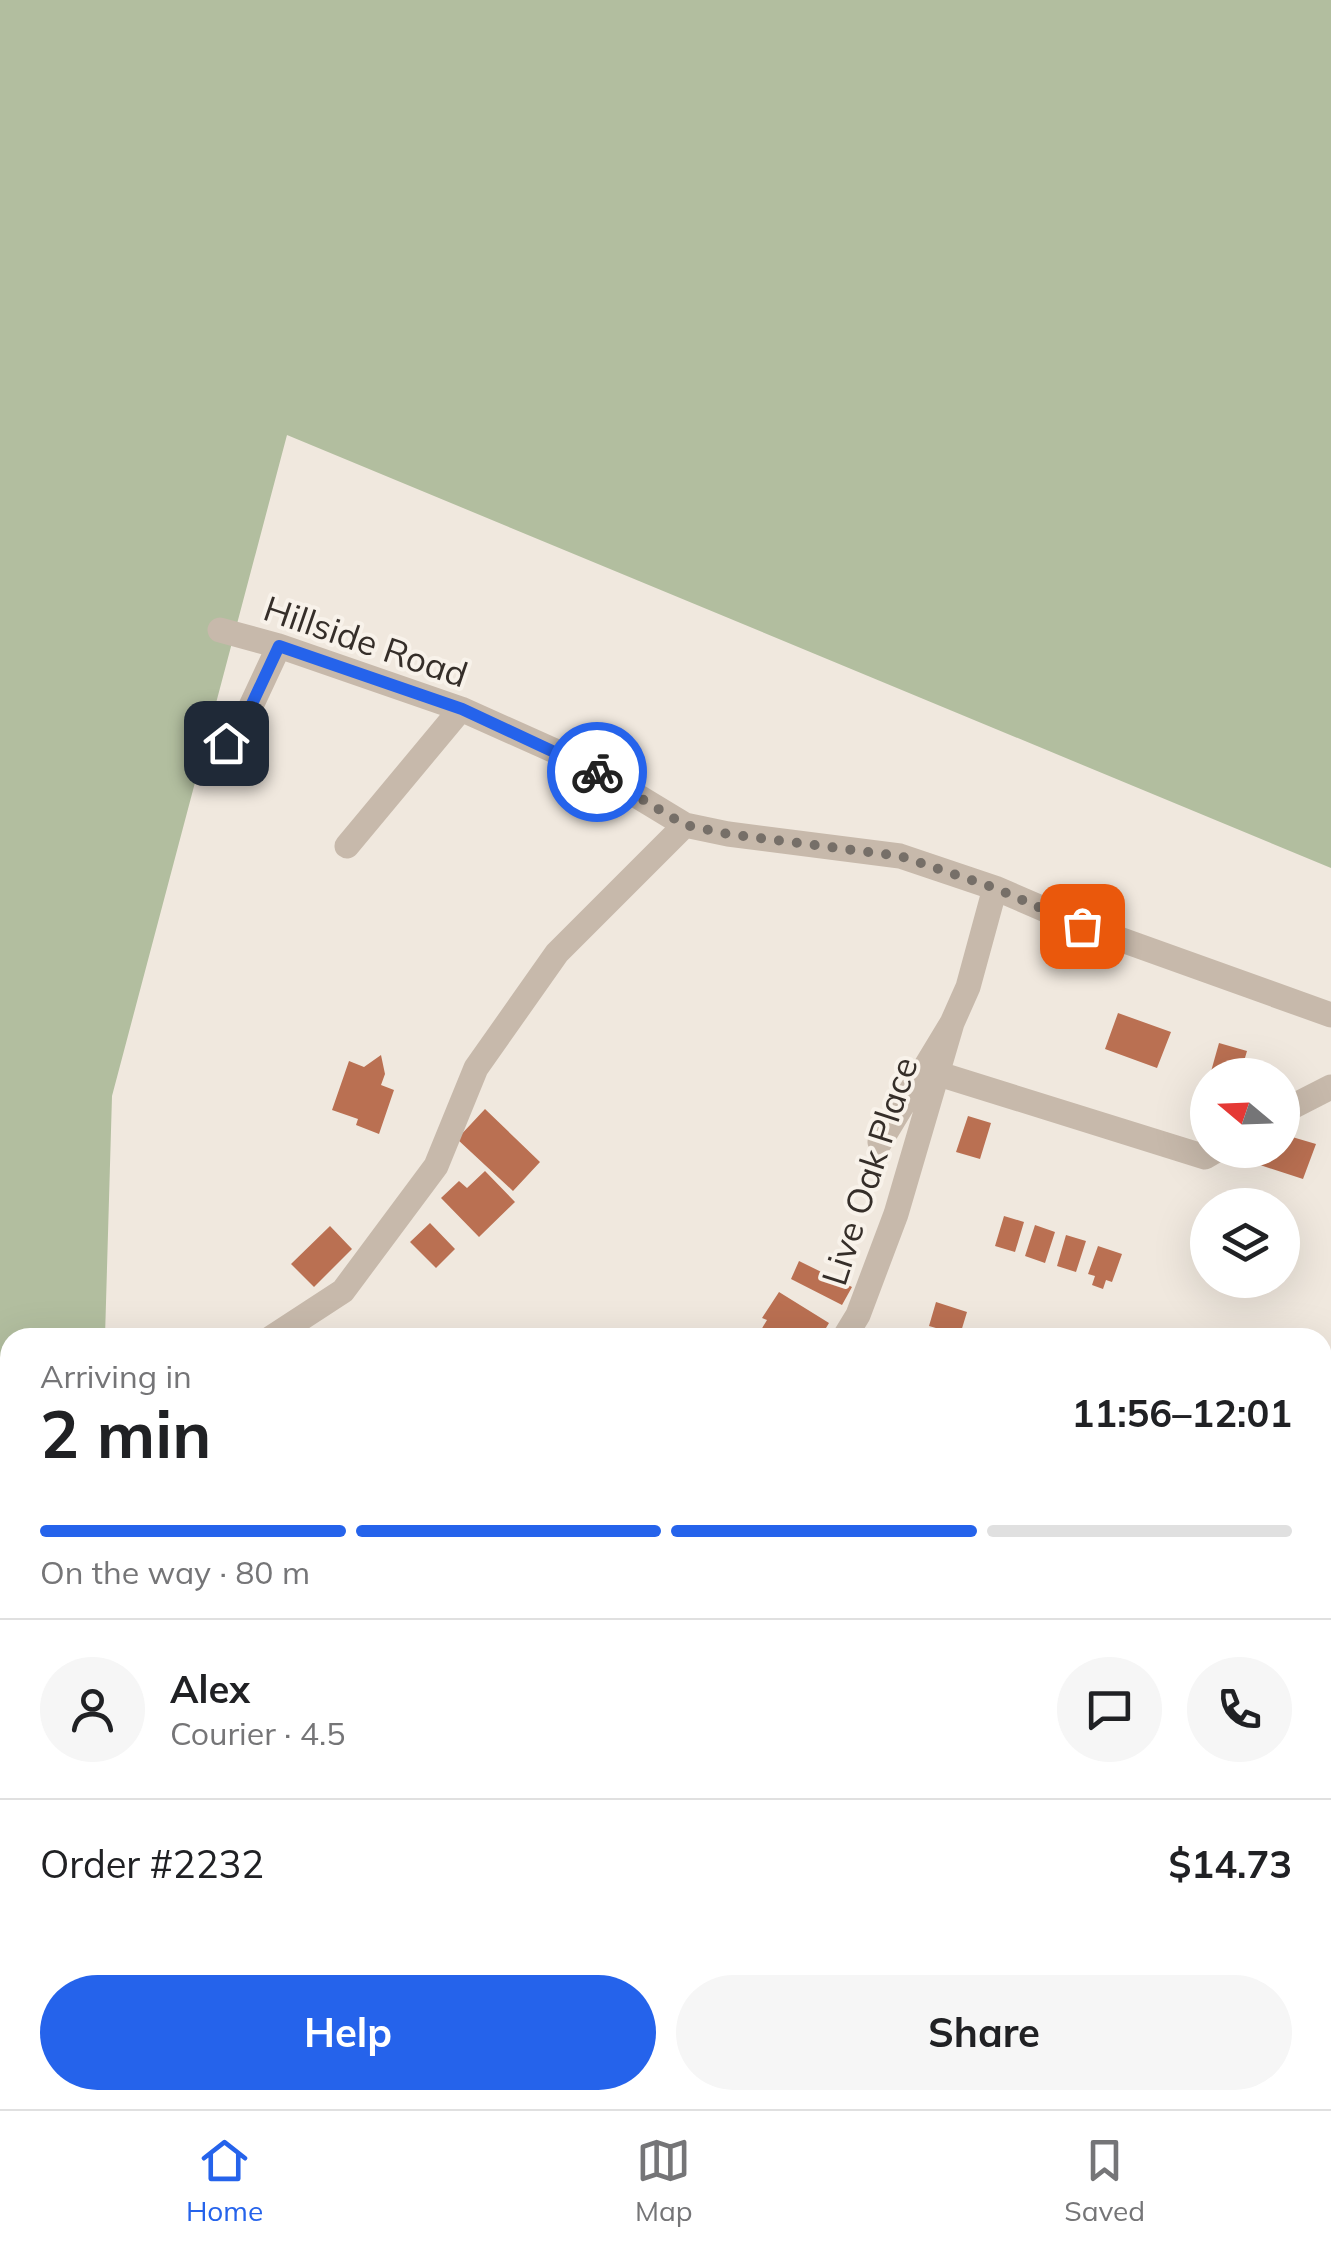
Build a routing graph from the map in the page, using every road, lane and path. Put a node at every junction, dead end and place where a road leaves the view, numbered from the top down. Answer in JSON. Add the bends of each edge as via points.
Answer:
{"nodes":[{"id":1,"x":220,"y":630,"type":"dead end"},
{"id":2,"x":279,"y":646,"type":"junction"},
{"id":3,"x":462,"y":709,"type":"junction"},
{"id":4,"x":208,"y":764,"type":"dead end"},
{"id":5,"x":685,"y":825,"type":"junction"},
{"id":6,"x":347,"y":846,"type":"dead end"},
{"id":7,"x":995,"y":888,"type":"junction"},
{"id":8,"x":1331,"y":1015,"type":"edge"},
{"id":9,"x":952,"y":1023,"type":"junction"},
{"id":10,"x":940,"y":1074,"type":"junction"},
{"id":11,"x":1331,"y":1087,"type":"edge"},
{"id":12,"x":1300,"y":1103,"type":"edge"},
{"id":13,"x":880,"y":1142,"type":"dead end"},
{"id":14,"x":1190,"y":1152,"type":"edge"},
{"id":15,"x":287,"y":1328,"type":"edge"},
{"id":16,"x":850,"y":1328,"type":"edge"}],
"edges":[{"from":1,"to":2,"type":"street","name":"Hillside Road"},
{"from":2,"to":3,"type":"street","name":"Hillside Road"},
{"from":2,"to":4,"type":"street","via":[[244,721]]},
{"from":3,"to":5,"type":"street","name":"Hillside Road","via":[[586,765]]},
{"from":3,"to":6,"type":"street"},
{"from":5,"to":7,"type":"street","name":"Hillside Road","via":[[900,856]]},
{"from":5,"to":15,"type":"street","via":[[557,953],[476,1068],[436,1166],[344,1291]]},
{"from":7,"to":8,"type":"street","name":"Hillside Road"},
{"from":7,"to":9,"type":"street"},
{"from":9,"to":10,"type":"street","name":"Live Oak Place"},
{"from":9,"to":13,"type":"street"},
{"from":10,"to":14,"type":"street"},
{"from":10,"to":16,"type":"street","name":"Live Oak Place","via":[[896,1214]]},
{"from":11,"to":12,"type":"street"}]}
